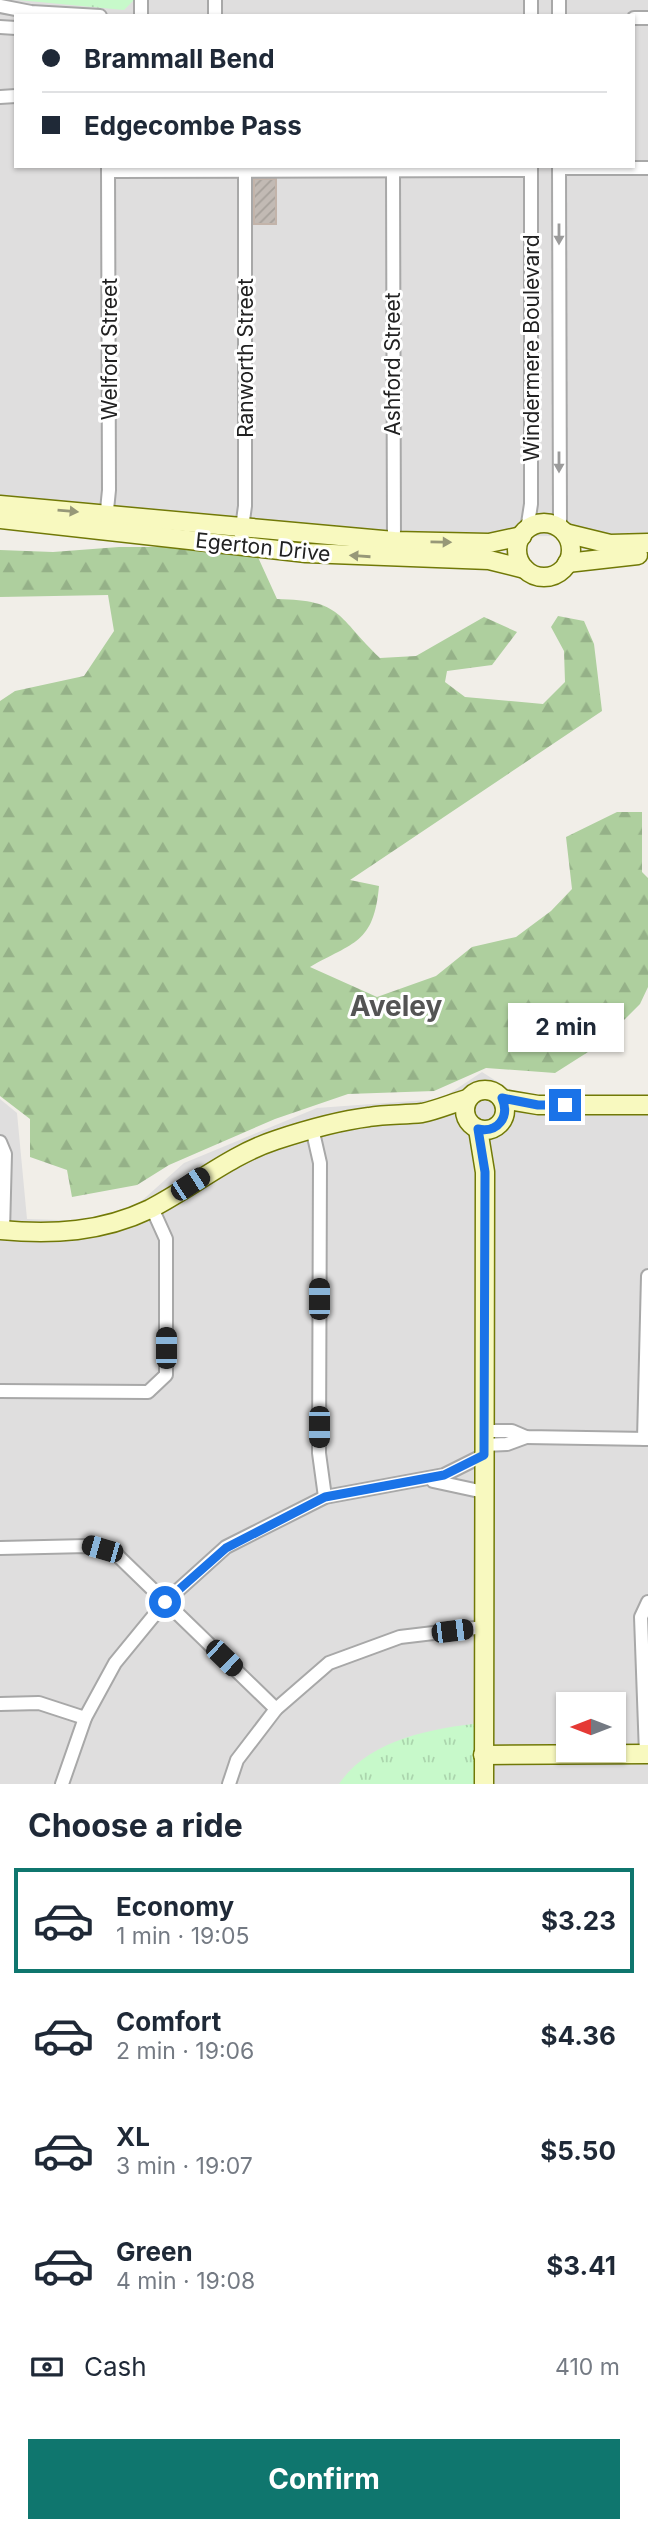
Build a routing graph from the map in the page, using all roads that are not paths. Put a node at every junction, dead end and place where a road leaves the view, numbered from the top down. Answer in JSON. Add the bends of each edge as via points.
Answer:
{"nodes":[{"id":1,"x":0,"y":6,"type":"edge"},
{"id":2,"x":66,"y":14,"type":"edge"},
{"id":3,"x":108,"y":168,"type":"edge"},
{"id":4,"x":531,"y":168,"type":"edge"},
{"id":5,"x":559,"y":168,"type":"edge"},
{"id":6,"x":245,"y":170,"type":"junction"},
{"id":7,"x":393,"y":170,"type":"junction"},
{"id":8,"x":0,"y":505,"type":"edge"},
{"id":9,"x":0,"y":520,"type":"edge"},
{"id":10,"x":106,"y":523,"type":"junction"},
{"id":11,"x":242,"y":527,"type":"junction"},
{"id":12,"x":563,"y":531,"type":"junction"},
{"id":13,"x":524,"y":533,"type":"junction"},
{"id":14,"x":648,"y":543,"type":"edge"},
{"id":15,"x":239,"y":546,"type":"junction"},
{"id":16,"x":394,"y":550,"type":"junction"},
{"id":17,"x":648,"y":555,"type":"edge"},
{"id":18,"x":567,"y":563,"type":"junction"},
{"id":19,"x":525,"y":569,"type":"junction"},
{"id":20,"x":467,"y":1098,"type":"junction"},
{"id":21,"x":648,"y":1105,"type":"edge"},
{"id":22,"x":424,"y":1112,"type":"junction"},
{"id":23,"x":489,"y":1118,"type":"junction"},
{"id":24,"x":312,"y":1128,"type":"junction"},
{"id":25,"x":0,"y":1142,"type":"edge"},
{"id":26,"x":152,"y":1208,"type":"junction"},
{"id":27,"x":1,"y":1230,"type":"edge"},
{"id":28,"x":648,"y":1276,"type":"edge"},
{"id":29,"x":0,"y":1391,"type":"edge"},
{"id":30,"x":646,"y":1439,"type":"edge"},
{"id":31,"x":484,"y":1444,"type":"junction"},
{"id":32,"x":422,"y":1479,"type":"junction"},
{"id":33,"x":484,"y":1492,"type":"junction"},
{"id":34,"x":325,"y":1497,"type":"junction"},
{"id":35,"x":0,"y":1548,"type":"edge"},
{"id":36,"x":165,"y":1602,"type":"junction"},
{"id":37,"x":648,"y":1602,"type":"edge"},
{"id":38,"x":484,"y":1628,"type":"junction"},
{"id":39,"x":0,"y":1704,"type":"edge"},
{"id":40,"x":276,"y":1709,"type":"junction"},
{"id":41,"x":85,"y":1718,"type":"junction"},
{"id":42,"x":647,"y":1754,"type":"edge"},
{"id":43,"x":483,"y":1755,"type":"junction"},
{"id":44,"x":62,"y":1784,"type":"edge"},
{"id":45,"x":229,"y":1784,"type":"edge"},
{"id":46,"x":484,"y":1784,"type":"edge"}],
"edges":[{"from":1,"to":2,"type":"street"},
{"from":3,"to":6,"type":"street"},
{"from":3,"to":10,"type":"street","name":"Welford Street"},
{"from":4,"to":7,"type":"street"},
{"from":4,"to":13,"type":"street","name":"Windermere Boulevard","via":[[531,504]]},
{"from":5,"to":12,"type":"street","name":"Windermere Boulevard","one_way":true},
{"from":6,"to":7,"type":"street"},
{"from":6,"to":11,"type":"street","name":"Ranworth Street"},
{"from":7,"to":16,"type":"street","name":"Ashford Street"},
{"from":8,"to":10,"type":"street","name":"Egerton Drive","one_way":true},
{"from":9,"to":10,"type":"street","name":"Egerton Drive"},
{"from":10,"to":11,"type":"street","name":"Egerton Drive"},
{"from":10,"to":15,"type":"street","name":"Egerton Drive"},
{"from":11,"to":15,"type":"street","name":"Ranworth Street"},
{"from":11,"to":16,"type":"street","name":"Egerton Drive"},
{"from":12,"to":13,"type":"street","via":[[547,524]]},
{"from":12,"to":14,"type":"street","via":[[610,544]]},
{"from":12,"to":18,"type":"street","via":[[571,548]]},
{"from":16,"to":13,"type":"street","name":"Egerton Drive","one_way":true,"via":[[489,543]]},
{"from":13,"to":19,"type":"street","via":[[517,553]]},
{"from":16,"to":15,"type":"street","name":"Egerton Drive","one_way":true},
{"from":16,"to":19,"type":"street","name":"Egerton Drive","via":[[489,560]]},
{"from":17,"to":18,"type":"street"},
{"from":18,"to":19,"type":"street","via":[[548,577]]},
{"from":20,"to":22,"type":"street"},
{"from":20,"to":23,"type":"street","via":[[464,1109]]},
{"from":20,"to":23,"type":"street","via":[[485,1089]]},
{"from":21,"to":23,"type":"street","via":[[538,1105]]},
{"from":22,"to":23,"type":"street"},
{"from":22,"to":24,"type":"street"},
{"from":23,"to":31,"type":"street"},
{"from":24,"to":26,"type":"street","via":[[262,1144]]},
{"from":24,"to":34,"type":"street","via":[[320,1163],[319,1453]]},
{"from":25,"to":27,"type":"street","via":[[5,1154]]},
{"from":26,"to":27,"type":"street","via":[[90,1230]]},
{"from":26,"to":29,"type":"street","via":[[166,1239],[166,1375],[148,1392]]},
{"from":28,"to":30,"type":"street"},
{"from":30,"to":31,"type":"street","via":[[526,1437],[512,1432]]},
{"from":31,"to":32,"type":"street","via":[[463,1468]]},
{"from":31,"to":33,"type":"street"},
{"from":32,"to":33,"type":"street"},
{"from":32,"to":34,"type":"street"},
{"from":33,"to":38,"type":"street"},
{"from":34,"to":36,"type":"street","via":[[226,1548]]},
{"from":35,"to":36,"type":"street","via":[[88,1546],[115,1553]]},
{"from":36,"to":40,"type":"street"},
{"from":36,"to":41,"type":"street","via":[[115,1663]]},
{"from":37,"to":42,"type":"street","via":[[642,1617]]},
{"from":38,"to":40,"type":"street","via":[[400,1637],[329,1663]]},
{"from":38,"to":43,"type":"street"},
{"from":39,"to":41,"type":"street","via":[[39,1703]]},
{"from":40,"to":45,"type":"street","via":[[237,1760]]},
{"from":41,"to":44,"type":"street"},
{"from":42,"to":43,"type":"street"},
{"from":43,"to":46,"type":"street"}]}
